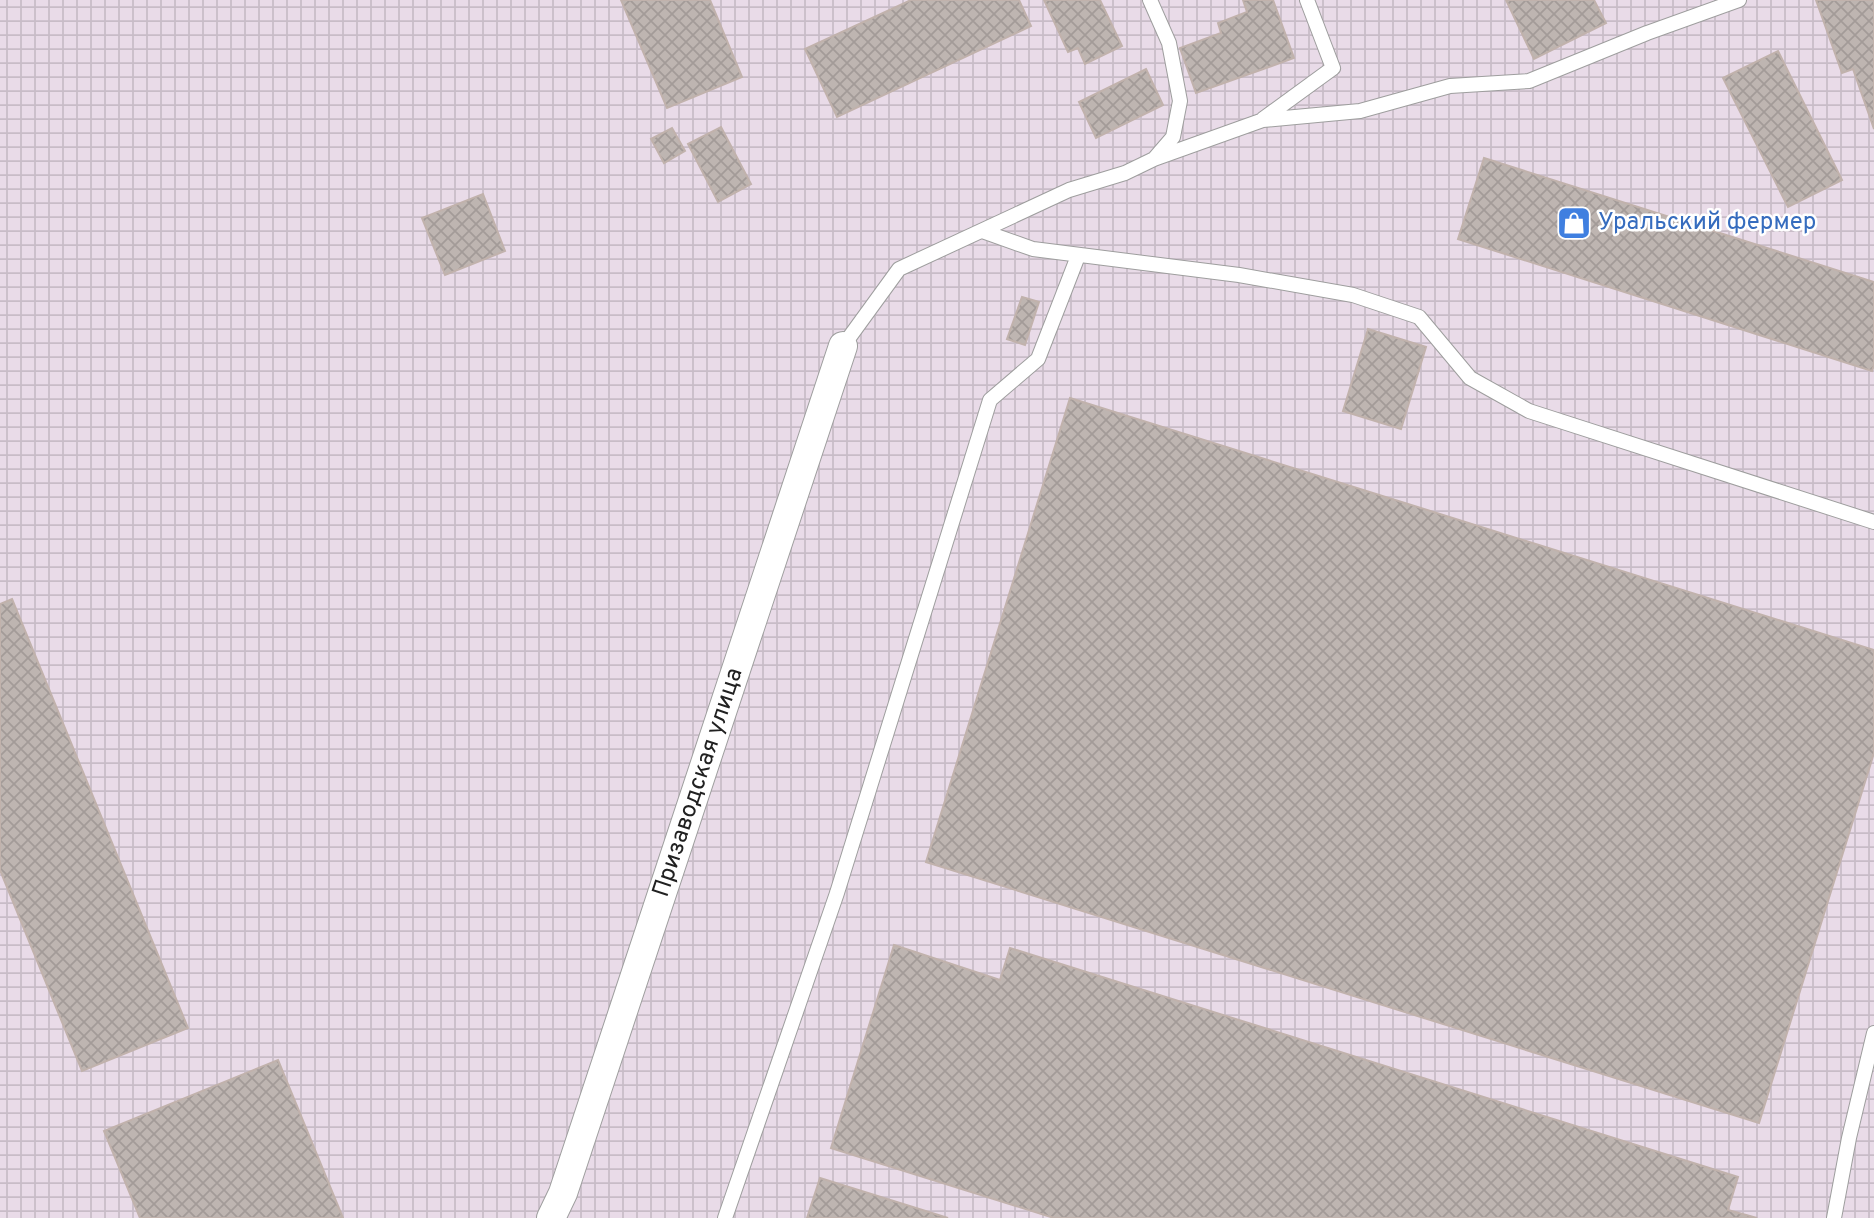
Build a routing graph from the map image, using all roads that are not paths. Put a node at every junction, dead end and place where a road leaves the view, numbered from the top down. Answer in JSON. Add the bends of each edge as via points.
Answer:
{"nodes":[{"id":1,"x":1150,"y":0,"type":"edge"},
{"id":2,"x":1307,"y":0,"type":"edge"},
{"id":3,"x":1739,"y":0,"type":"edge"},
{"id":4,"x":1262,"y":120,"type":"junction"},
{"id":5,"x":1154,"y":159,"type":"junction"},
{"id":6,"x":982,"y":231,"type":"junction"},
{"id":7,"x":1078,"y":256,"type":"junction"},
{"id":8,"x":843,"y":346,"type":"joint"},
{"id":9,"x":1874,"y":522,"type":"edge"},
{"id":10,"x":1874,"y":1032,"type":"edge"},
{"id":11,"x":551,"y":1218,"type":"edge"},
{"id":12,"x":725,"y":1218,"type":"edge"},
{"id":13,"x":1834,"y":1218,"type":"edge"}],
"edges":[{"from":1,"to":5,"type":"lane","via":[[1169,43],[1180,101],[1173,137]]},
{"from":2,"to":4,"type":"lane","via":[[1333,68]]},
{"from":3,"to":4,"type":"lane","via":[[1529,81],[1450,86],[1360,111]]},
{"from":4,"to":5,"type":"lane"},
{"from":5,"to":6,"type":"lane","via":[[1069,190]]},
{"from":6,"to":7,"type":"lane","via":[[1033,249]]},
{"from":6,"to":8,"type":"lane","via":[[899,269]]},
{"from":7,"to":9,"type":"lane","via":[[1315,288],[1419,317],[1470,378],[1529,411]]},
{"from":7,"to":12,"type":"lane","via":[[1038,359],[990,400],[837,893]]},
{"from":8,"to":11,"type":"street","name":"Призаводская улица"},
{"from":10,"to":13,"type":"lane"}]}
